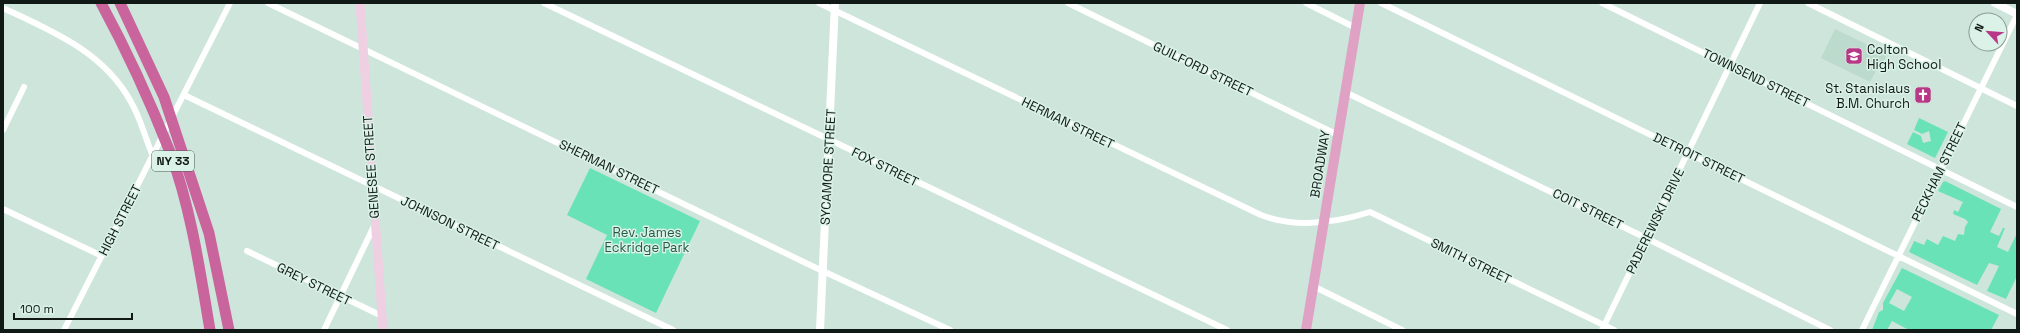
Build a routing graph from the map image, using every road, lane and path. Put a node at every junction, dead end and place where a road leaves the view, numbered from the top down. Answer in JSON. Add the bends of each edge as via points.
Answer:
{"nodes":[{"id":1,"x":101,"y":3,"type":"edge"},
{"id":2,"x":120,"y":3,"type":"edge"},
{"id":3,"x":230,"y":3,"type":"edge"},
{"id":4,"x":268,"y":3,"type":"edge"},
{"id":5,"x":360,"y":3,"type":"edge"},
{"id":6,"x":544,"y":3,"type":"edge"},
{"id":7,"x":818,"y":3,"type":"edge"},
{"id":8,"x":1068,"y":3,"type":"edge"},
{"id":9,"x":1306,"y":3,"type":"edge"},
{"id":10,"x":1360,"y":3,"type":"edge"},
{"id":11,"x":1381,"y":3,"type":"edge"},
{"id":12,"x":1602,"y":3,"type":"edge"},
{"id":13,"x":1760,"y":3,"type":"edge"},
{"id":14,"x":1808,"y":3,"type":"edge"},
{"id":15,"x":1995,"y":3,"type":"edge"},
{"id":16,"x":835,"y":7,"type":"edge"},
{"id":17,"x":3,"y":8,"type":"edge"},
{"id":18,"x":2017,"y":14,"type":"edge"},
{"id":19,"x":1356,"y":28,"type":"junction"},
{"id":20,"x":363,"y":49,"type":"junction"},
{"id":21,"x":1730,"y":65,"type":"junction"},
{"id":22,"x":24,"y":87,"type":"dead end"},
{"id":23,"x":1980,"y":88,"type":"junction"},
{"id":24,"x":1345,"y":92,"type":"junction"},
{"id":25,"x":184,"y":95,"type":"junction"},
{"id":26,"x":2017,"y":106,"type":"edge"},
{"id":27,"x":3,"y":130,"type":"edge"},
{"id":28,"x":1338,"y":135,"type":"junction"},
{"id":29,"x":829,"y":139,"type":"junction"},
{"id":30,"x":154,"y":153,"type":"junction"},
{"id":31,"x":1688,"y":153,"type":"junction"},
{"id":32,"x":1940,"y":168,"type":"junction"},
{"id":33,"x":373,"y":186,"type":"junction"},
{"id":34,"x":2017,"y":207,"type":"edge"},
{"id":35,"x":3,"y":209,"type":"edge"},
{"id":36,"x":1324,"y":222,"type":"junction"},
{"id":37,"x":375,"y":223,"type":"junction"},
{"id":38,"x":1646,"y":238,"type":"junction"},
{"id":39,"x":247,"y":251,"type":"dead end"},
{"id":40,"x":102,"y":256,"type":"junction"},
{"id":41,"x":1898,"y":256,"type":"junction"},
{"id":42,"x":822,"y":271,"type":"junction"},
{"id":43,"x":1313,"y":286,"type":"junction"},
{"id":44,"x":340,"y":296,"type":"junction"},
{"id":45,"x":2017,"y":314,"type":"edge"},
{"id":46,"x":382,"y":316,"type":"junction"},
{"id":47,"x":1603,"y":328,"type":"edge"},
{"id":48,"x":64,"y":330,"type":"edge"},
{"id":49,"x":210,"y":330,"type":"edge"},
{"id":50,"x":229,"y":330,"type":"edge"},
{"id":51,"x":324,"y":330,"type":"edge"},
{"id":52,"x":383,"y":330,"type":"edge"},
{"id":53,"x":673,"y":330,"type":"edge"},
{"id":54,"x":820,"y":330,"type":"edge"},
{"id":55,"x":950,"y":330,"type":"edge"},
{"id":56,"x":1227,"y":330,"type":"edge"},
{"id":57,"x":1306,"y":330,"type":"edge"},
{"id":58,"x":1402,"y":330,"type":"edge"},
{"id":59,"x":1614,"y":330,"type":"edge"},
{"id":60,"x":1830,"y":330,"type":"edge"},
{"id":61,"x":1862,"y":330,"type":"edge"}],
"edges":[{"from":1,"to":49,"type":"highway","number":"NY 33","via":[[120,37],[170,153],[187,210]]},
{"from":2,"to":50,"type":"highway","number":"NY 33","via":[[166,105],[209,233]]},
{"from":3,"to":25,"type":"street","name":"HIGH STREET"},
{"from":4,"to":20,"type":"street","name":"SHERMAN STREET"},
{"from":5,"to":20,"type":"main road","name":"GENESEE STREET"},
{"from":6,"to":29,"type":"street","name":"FOX STREET"},
{"from":7,"to":16,"type":"street","name":"HERMAN STREET"},
{"from":8,"to":28,"type":"street","name":"GUILFORD STREET"},
{"from":9,"to":19,"type":"street"},
{"from":10,"to":19,"type":"main road","name":"BROADWAY"},
{"from":11,"to":31,"type":"street","name":"DETROIT STREET"},
{"from":12,"to":21,"type":"street","name":"TOWNSEND STREET"},
{"from":13,"to":21,"type":"street","name":"PADEREWSKI DRIVE"},
{"from":14,"to":23,"type":"street"},
{"from":15,"to":18,"type":"street"},
{"from":16,"to":29,"type":"street","name":"SYCAMORE STREET"},
{"from":16,"to":36,"type":"street","name":"HERMAN STREET","via":[[1261,215],[1283,221]]},
{"from":17,"to":30,"type":"street","via":[[73,42],[100,62],[131,101]]},
{"from":18,"to":23,"type":"street","name":"PECKHAM STREET"},
{"from":19,"to":24,"type":"main road","name":"BROADWAY"},
{"from":20,"to":33,"type":"main road","name":"GENESEE STREET"},
{"from":20,"to":42,"type":"street","name":"SHERMAN STREET"},
{"from":21,"to":31,"type":"street","name":"PADEREWSKI DRIVE"},
{"from":21,"to":32,"type":"street","name":"TOWNSEND STREET"},
{"from":22,"to":27,"type":"street"},
{"from":23,"to":26,"type":"street"},
{"from":23,"to":32,"type":"street","name":"PECKHAM STREET"},
{"from":24,"to":28,"type":"main road","name":"BROADWAY"},
{"from":24,"to":38,"type":"street","name":"COIT STREET"},
{"from":25,"to":30,"type":"street","name":"HIGH STREET"},
{"from":25,"to":33,"type":"street","name":"JOHNSON STREET"},
{"from":28,"to":36,"type":"main road","name":"BROADWAY"},
{"from":29,"to":42,"type":"street","name":"SYCAMORE STREET"},
{"from":29,"to":56,"type":"street","name":"FOX STREET"},
{"from":30,"to":40,"type":"street","name":"HIGH STREET"},
{"from":31,"to":38,"type":"street","name":"PADEREWSKI DRIVE"},
{"from":31,"to":41,"type":"street","name":"DETROIT STREET"},
{"from":32,"to":34,"type":"street","name":"TOWNSEND STREET"},
{"from":32,"to":41,"type":"street","name":"PECKHAM STREET"},
{"from":33,"to":37,"type":"main road","name":"GENESEE STREET"},
{"from":33,"to":53,"type":"street","name":"JOHNSON STREET"},
{"from":35,"to":40,"type":"street"},
{"from":36,"to":43,"type":"main road","name":"BROADWAY"},
{"from":36,"to":47,"type":"street","name":"SMITH STREET","via":[[1370,212]]},
{"from":37,"to":44,"type":"street"},
{"from":37,"to":46,"type":"main road","name":"GENESEE STREET"},
{"from":38,"to":47,"type":"street","name":"PADEREWSKI DRIVE"},
{"from":38,"to":60,"type":"street","name":"COIT STREET"},
{"from":39,"to":44,"type":"street","name":"GREY STREET"},
{"from":40,"to":48,"type":"street","name":"HIGH STREET"},
{"from":41,"to":45,"type":"street","name":"DETROIT STREET"},
{"from":41,"to":61,"type":"street","name":"PECKHAM STREET"},
{"from":42,"to":54,"type":"street","name":"SYCAMORE STREET"},
{"from":42,"to":55,"type":"street","name":"SHERMAN STREET"},
{"from":43,"to":57,"type":"main road","name":"BROADWAY"},
{"from":43,"to":58,"type":"street"},
{"from":44,"to":46,"type":"street","name":"GREY STREET"},
{"from":44,"to":51,"type":"street"},
{"from":46,"to":52,"type":"main road","name":"GENESEE STREET"},
{"from":47,"to":59,"type":"street","name":"SMITH STREET"}]}
